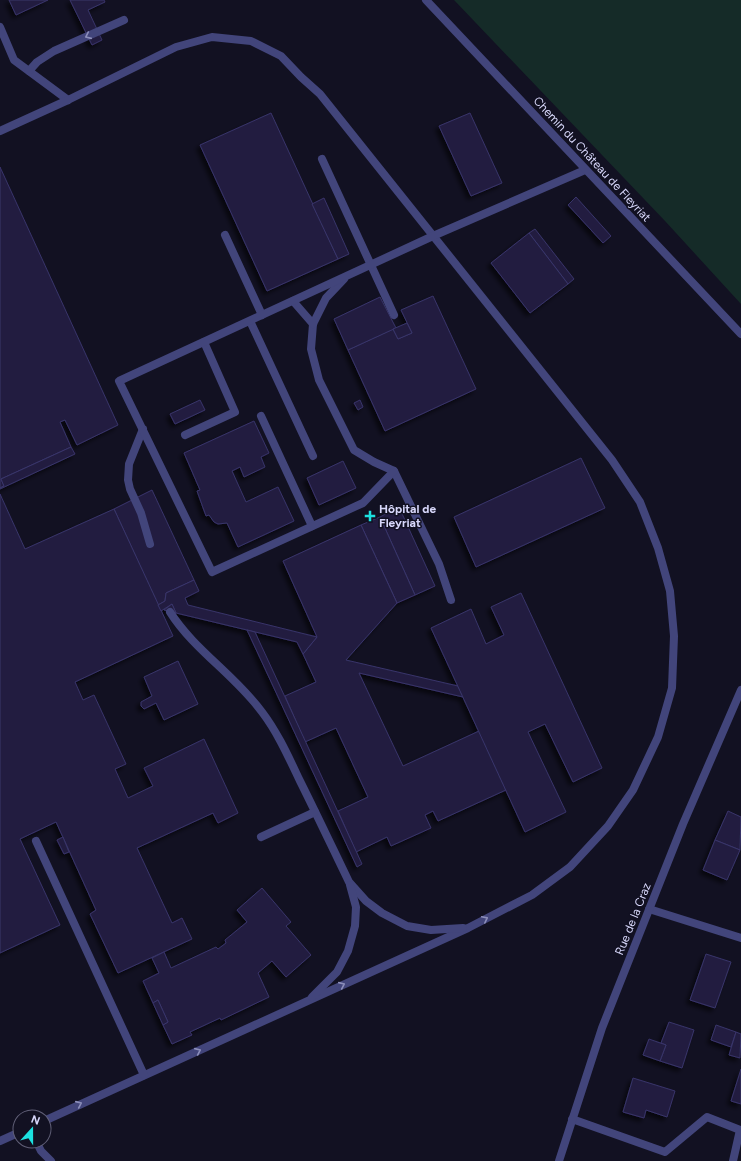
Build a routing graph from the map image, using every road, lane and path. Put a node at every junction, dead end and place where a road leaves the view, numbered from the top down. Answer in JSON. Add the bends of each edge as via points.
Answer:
{"nodes":[{"id":1,"x":426,"y":0,"type":"edge"},
{"id":2,"x":124,"y":20,"type":"dead end"},
{"id":3,"x":0,"y":27,"type":"edge"},
{"id":4,"x":29,"y":71,"type":"junction"},
{"id":5,"x":68,"y":100,"type":"junction"},
{"id":6,"x":0,"y":131,"type":"edge"},
{"id":7,"x":322,"y":159,"type":"dead end"},
{"id":8,"x":585,"y":170,"type":"junction"},
{"id":9,"x":225,"y":235,"type":"dead end"},
{"id":10,"x":433,"y":236,"type":"junction"},
{"id":11,"x":370,"y":265,"type":"junction"},
{"id":12,"x":347,"y":276,"type":"junction"},
{"id":13,"x":293,"y":301,"type":"junction"},
{"id":14,"x":262,"y":315,"type":"junction"},
{"id":15,"x":394,"y":315,"type":"dead end"},
{"id":16,"x":250,"y":321,"type":"junction"},
{"id":17,"x":313,"y":324,"type":"junction"},
{"id":18,"x":741,"y":334,"type":"edge"},
{"id":19,"x":204,"y":342,"type":"junction"},
{"id":20,"x":261,"y":416,"type":"dead end"},
{"id":21,"x":144,"y":430,"type":"junction"},
{"id":22,"x":185,"y":436,"type":"dead end"},
{"id":23,"x":313,"y":456,"type":"dead end"},
{"id":24,"x":394,"y":471,"type":"junction"},
{"id":25,"x":312,"y":526,"type":"junction"},
{"id":26,"x":150,"y":544,"type":"dead end"},
{"id":27,"x":451,"y":600,"type":"dead end"},
{"id":28,"x":170,"y":612,"type":"dead end"},
{"id":29,"x":741,"y":690,"type":"edge"},
{"id":30,"x":315,"y":812,"type":"junction"},
{"id":31,"x":261,"y":837,"type":"dead end"},
{"id":32,"x":36,"y":841,"type":"dead end"},
{"id":33,"x":350,"y":882,"type":"junction"},
{"id":34,"x":649,"y":909,"type":"junction"},
{"id":35,"x":468,"y":928,"type":"junction"},
{"id":36,"x":741,"y":938,"type":"edge"},
{"id":37,"x":309,"y":1000,"type":"junction"},
{"id":38,"x":144,"y":1075,"type":"junction"},
{"id":39,"x":52,"y":1117,"type":"edge"},
{"id":40,"x":572,"y":1119,"type":"junction"},
{"id":41,"x":12,"y":1136,"type":"edge"},
{"id":42,"x":0,"y":1141,"type":"edge"},
{"id":43,"x":40,"y":1149,"type":"edge"},
{"id":44,"x":51,"y":1161,"type":"edge"},
{"id":45,"x":559,"y":1161,"type":"edge"},
{"id":46,"x":733,"y":1161,"type":"edge"}],
"edges":[{"from":1,"to":8,"type":"street","name":"Chemin du Château de Fleyriat"},
{"from":2,"to":4,"type":"street","one_way":true,"via":[[54,51],[37,62]]},
{"from":3,"to":4,"type":"street","via":[[14,60]]},
{"from":4,"to":5,"type":"street"},
{"from":5,"to":6,"type":"street"},
{"from":5,"to":10,"type":"street","via":[[176,47],[212,36],[251,41],[281,56],[320,94]]},
{"from":7,"to":11,"type":"street"},
{"from":8,"to":10,"type":"street"},
{"from":8,"to":18,"type":"street","name":"Chemin du Château de Fleyriat"},
{"from":9,"to":14,"type":"street"},
{"from":10,"to":11,"type":"street"},
{"from":35,"to":10,"type":"street","one_way":true,"via":[[532,895],[570,867],[608,826],[633,790],[658,737],[672,688],[674,636],[670,591],[658,548],[640,502],[612,460]]},
{"from":11,"to":12,"type":"street"},
{"from":11,"to":15,"type":"street"},
{"from":12,"to":13,"type":"street"},
{"from":12,"to":17,"type":"street","via":[[326,298]]},
{"from":13,"to":14,"type":"street"},
{"from":13,"to":17,"type":"street"},
{"from":14,"to":16,"type":"street"},
{"from":16,"to":19,"type":"street"},
{"from":16,"to":23,"type":"street"},
{"from":17,"to":24,"type":"street","via":[[311,350],[319,380],[354,450]]},
{"from":19,"to":21,"type":"street","via":[[119,381]]},
{"from":19,"to":22,"type":"street","via":[[235,412]]},
{"from":20,"to":25,"type":"street"},
{"from":21,"to":25,"type":"street","via":[[212,572]]},
{"from":21,"to":26,"type":"street","via":[[129,464],[128,480]]},
{"from":24,"to":25,"type":"street","via":[[363,503]]},
{"from":24,"to":27,"type":"street","via":[[439,564]]},
{"from":28,"to":30,"type":"street","via":[[263,713]]},
{"from":29,"to":34,"type":"street","name":"Rue de la Craz"},
{"from":30,"to":31,"type":"street"},
{"from":30,"to":33,"type":"street"},
{"from":32,"to":38,"type":"street"},
{"from":33,"to":35,"type":"street","via":[[366,901],[407,926],[431,930]]},
{"from":33,"to":37,"type":"street","via":[[356,907],[355,926],[348,951],[337,972]]},
{"from":34,"to":36,"type":"street"},
{"from":34,"to":40,"type":"street","name":"Rue de la Craz","via":[[602,1028]]},
{"from":37,"to":35,"type":"street","one_way":true},
{"from":38,"to":37,"type":"street","one_way":true},
{"from":39,"to":38,"type":"street","one_way":true},
{"from":40,"to":45,"type":"street","name":"Rue de la Craz"},
{"from":40,"to":46,"type":"street","via":[[665,1152],[707,1117],[740,1130]]},
{"from":41,"to":42,"type":"street"},
{"from":43,"to":44,"type":"street"}]}
